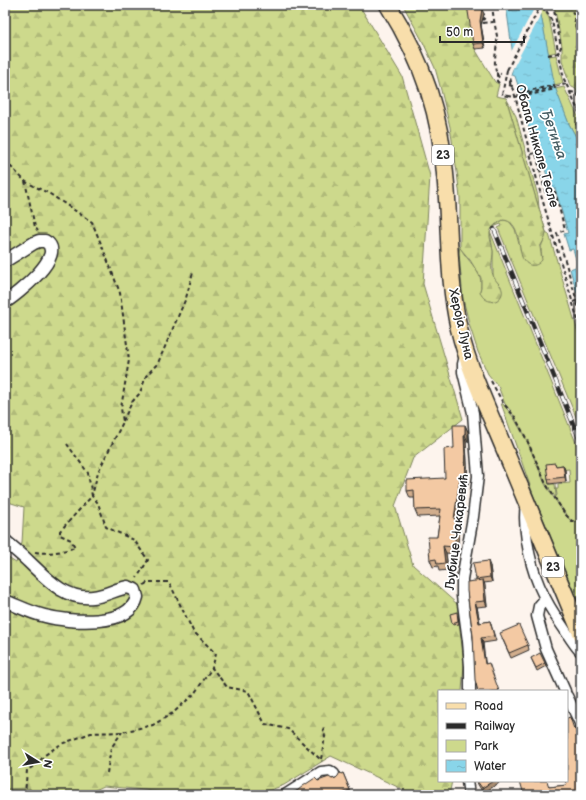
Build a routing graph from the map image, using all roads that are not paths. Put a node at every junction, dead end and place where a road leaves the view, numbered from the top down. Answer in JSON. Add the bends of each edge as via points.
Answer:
{"nodes":[{"id":1,"x":388,"y":5,"type":"edge"},
{"id":2,"x":5,"y":262,"type":"edge"},
{"id":3,"x":5,"y":302,"type":"edge"},
{"id":4,"x":467,"y":354,"type":"junction"},
{"id":5,"x":526,"y":502,"type":"junction"},
{"id":6,"x":8,"y":544,"type":"edge"},
{"id":7,"x":545,"y":598,"type":"junction"},
{"id":8,"x":5,"y":600,"type":"edge"},
{"id":9,"x":581,"y":633,"type":"edge"},
{"id":10,"x":581,"y":652,"type":"edge"},
{"id":11,"x":470,"y":690,"type":"edge"},
{"id":12,"x":564,"y":690,"type":"edge"},
{"id":13,"x":568,"y":698,"type":"edge"},
{"id":14,"x":581,"y":730,"type":"edge"},
{"id":15,"x":335,"y":777,"type":"edge"},
{"id":16,"x":467,"y":782,"type":"edge"},
{"id":17,"x":285,"y":795,"type":"edge"},
{"id":18,"x":469,"y":795,"type":"edge"}],
"edges":[{"from":1,"to":4,"type":"main road","name":"Хероја Луна","number":"23","via":[[405,34],[430,92],[445,170],[453,298]]},
{"from":2,"to":3,"type":"street","via":[[34,243],[48,243],[51,249],[48,262]]},
{"from":4,"to":5,"type":"main road","name":"Хероја Луна","number":"23"},
{"from":4,"to":11,"type":"street","name":"Љубице Чакаревић","via":[[462,364],[473,413],[478,476],[462,579]]},
{"from":5,"to":7,"type":"street","via":[[524,522],[530,558]]},
{"from":5,"to":9,"type":"main road","name":"Хероја Луна","number":"23"},
{"from":6,"to":8,"type":"street","via":[[51,583],[70,594],[95,597],[122,588],[134,590],[136,603],[127,612],[108,619],[86,621],[43,616]]},
{"from":7,"to":10,"type":"street"},
{"from":7,"to":12,"type":"street","via":[[539,606],[537,616],[546,650]]},
{"from":13,"to":14,"type":"street"},
{"from":15,"to":17,"type":"street","via":[[330,771],[325,770]]},
{"from":16,"to":18,"type":"street"}]}
